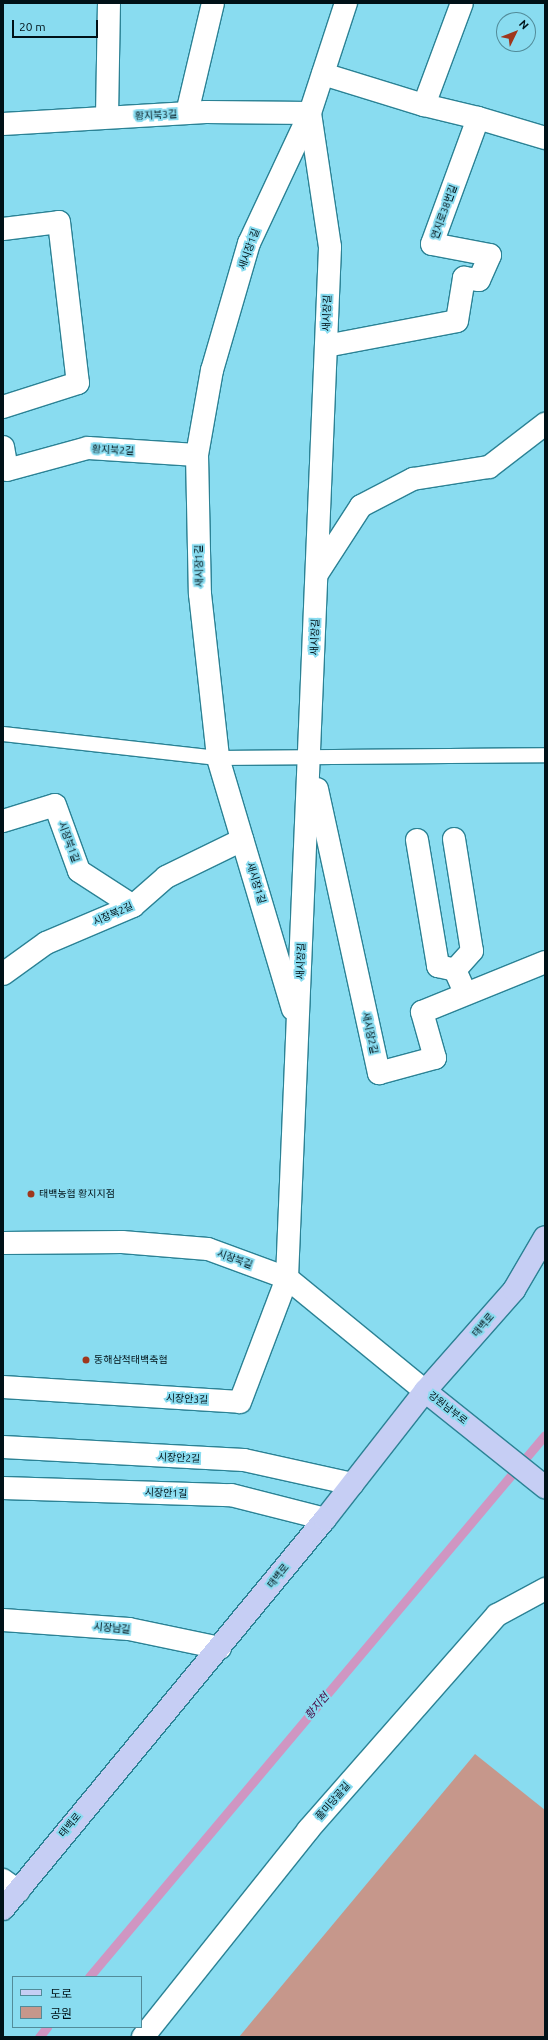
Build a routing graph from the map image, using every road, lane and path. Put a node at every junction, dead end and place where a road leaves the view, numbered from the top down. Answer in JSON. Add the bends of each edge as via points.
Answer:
{"nodes":[{"id":1,"x":109,"y":3,"type":"edge"},
{"id":2,"x":214,"y":3,"type":"edge"},
{"id":3,"x":346,"y":3,"type":"edge"},
{"id":4,"x":462,"y":3,"type":"edge"},
{"id":5,"x":323,"y":74,"type":"junction"},
{"id":6,"x":424,"y":105,"type":"junction"},
{"id":7,"x":187,"y":113,"type":"junction"},
{"id":8,"x":310,"y":113,"type":"junction"},
{"id":9,"x":107,"y":117,"type":"junction"},
{"id":10,"x":478,"y":118,"type":"junction"},
{"id":11,"x":3,"y":124,"type":"edge"},
{"id":12,"x":545,"y":138,"type":"edge"},
{"id":13,"x":3,"y":229,"type":"edge"},
{"id":14,"x":326,"y":346,"type":"junction"},
{"id":15,"x":3,"y":407,"type":"edge"},
{"id":16,"x":545,"y":424,"type":"edge"},
{"id":17,"x":3,"y":447,"type":"edge"},
{"id":18,"x":197,"y":455,"type":"junction"},
{"id":19,"x":5,"y":470,"type":"edge"},
{"id":20,"x":317,"y":574,"type":"junction"},
{"id":21,"x":3,"y":734,"type":"edge"},
{"id":22,"x":545,"y":755,"type":"edge"},
{"id":23,"x":218,"y":758,"type":"junction"},
{"id":24,"x":310,"y":758,"type":"junction"},
{"id":25,"x":3,"y":822,"type":"edge"},
{"id":26,"x":454,"y":839,"type":"dead end"},
{"id":27,"x":242,"y":840,"type":"junction"},
{"id":28,"x":417,"y":840,"type":"dead end"},
{"id":29,"x":133,"y":906,"type":"junction"},
{"id":30,"x":545,"y":962,"type":"edge"},
{"id":31,"x":455,"y":970,"type":"junction"},
{"id":32,"x":3,"y":974,"type":"edge"},
{"id":33,"x":465,"y":992,"type":"junction"},
{"id":34,"x":298,"y":1026,"type":"junction"},
{"id":35,"x":545,"y":1237,"type":"edge"},
{"id":36,"x":3,"y":1243,"type":"edge"},
{"id":37,"x":287,"y":1278,"type":"junction"},
{"id":38,"x":3,"y":1387,"type":"edge"},
{"id":39,"x":425,"y":1391,"type":"junction"},
{"id":40,"x":3,"y":1447,"type":"edge"},
{"id":41,"x":352,"y":1484,"type":"junction"},
{"id":42,"x":545,"y":1487,"type":"edge"},
{"id":43,"x":3,"y":1488,"type":"edge"},
{"id":44,"x":325,"y":1519,"type":"junction"},
{"id":45,"x":545,"y":1589,"type":"edge"},
{"id":46,"x":3,"y":1620,"type":"edge"},
{"id":47,"x":220,"y":1648,"type":"junction"},
{"id":48,"x":10,"y":1886,"type":"edge"},
{"id":49,"x":3,"y":1909,"type":"edge"},
{"id":50,"x":143,"y":2037,"type":"edge"}],
"edges":[{"from":1,"to":9,"type":"street"},
{"from":2,"to":7,"type":"street"},
{"from":3,"to":5,"type":"street","name":"새시장길"},
{"from":4,"to":6,"type":"street"},
{"from":5,"to":6,"type":"street"},
{"from":5,"to":8,"type":"street","name":"새시장길"},
{"from":6,"to":10,"type":"street"},
{"from":7,"to":8,"type":"street","name":"황지북3길"},
{"from":7,"to":9,"type":"street","name":"황지북3길"},
{"from":8,"to":14,"type":"street","name":"새시장길","via":[[330,247]]},
{"from":8,"to":18,"type":"street","name":"새시장1길","via":[[249,243],[212,370]]},
{"from":9,"to":11,"type":"street","name":"황지북3길"},
{"from":10,"to":12,"type":"street"},
{"from":10,"to":14,"type":"street","name":"연지로38번길","via":[[432,244],[490,255],[479,280],[464,278],[457,321]]},
{"from":13,"to":15,"type":"street","via":[[59,222],[78,383]]},
{"from":14,"to":20,"type":"street","name":"새시장길"},
{"from":16,"to":20,"type":"street","via":[[489,467],[413,479],[361,506]]},
{"from":17,"to":19,"type":"street","name":"황지북2길"},
{"from":18,"to":19,"type":"street","name":"황지북2길","via":[[88,448]]},
{"from":18,"to":23,"type":"street","name":"새시장1길","via":[[200,594]]},
{"from":20,"to":24,"type":"street","name":"새시장길"},
{"from":21,"to":23,"type":"lane"},
{"from":22,"to":24,"type":"lane"},
{"from":23,"to":24,"type":"lane"},
{"from":23,"to":27,"type":"street","name":"새시장1길"},
{"from":24,"to":33,"type":"street","name":"새시장2길","via":[[379,1073],[435,1058],[422,1012]]},
{"from":24,"to":34,"type":"street","name":"새시장길"},
{"from":25,"to":29,"type":"street","name":"시장북1길","via":[[56,805],[79,871]]},
{"from":26,"to":31,"type":"street","via":[[472,951]]},
{"from":27,"to":29,"type":"street","name":"시장북2길","via":[[166,877]]},
{"from":27,"to":34,"type":"street","name":"새시장1길"},
{"from":28,"to":31,"type":"street","via":[[438,966]]},
{"from":29,"to":32,"type":"street","name":"시장북2길","via":[[46,943]]},
{"from":30,"to":33,"type":"street","name":"새시장2길"},
{"from":31,"to":33,"type":"street"},
{"from":34,"to":37,"type":"street","name":"새시장길"},
{"from":35,"to":39,"type":"main road","name":"태백로","via":[[514,1290]]},
{"from":36,"to":37,"type":"street","name":"시장북길","via":[[122,1242],[208,1249]]},
{"from":37,"to":38,"type":"street","name":"시장안3길","via":[[240,1402]]},
{"from":37,"to":39,"type":"street","name":"시장북길"},
{"from":39,"to":41,"type":"main road","name":"태백로"},
{"from":39,"to":42,"type":"main road","name":"강원남부로"},
{"from":40,"to":41,"type":"street","name":"시장안2길","via":[[244,1460]]},
{"from":41,"to":44,"type":"main road","name":"태백로"},
{"from":43,"to":44,"type":"street","name":"시장안1길","via":[[231,1495]]},
{"from":44,"to":47,"type":"main road","name":"태백로"},
{"from":45,"to":50,"type":"street","name":"풀미당골길","via":[[497,1616],[308,1830]]},
{"from":46,"to":47,"type":"street","name":"시장남길","via":[[129,1629]]},
{"from":47,"to":48,"type":"main road","name":"태백로"},
{"from":48,"to":49,"type":"main road","name":"태백로"}]}
